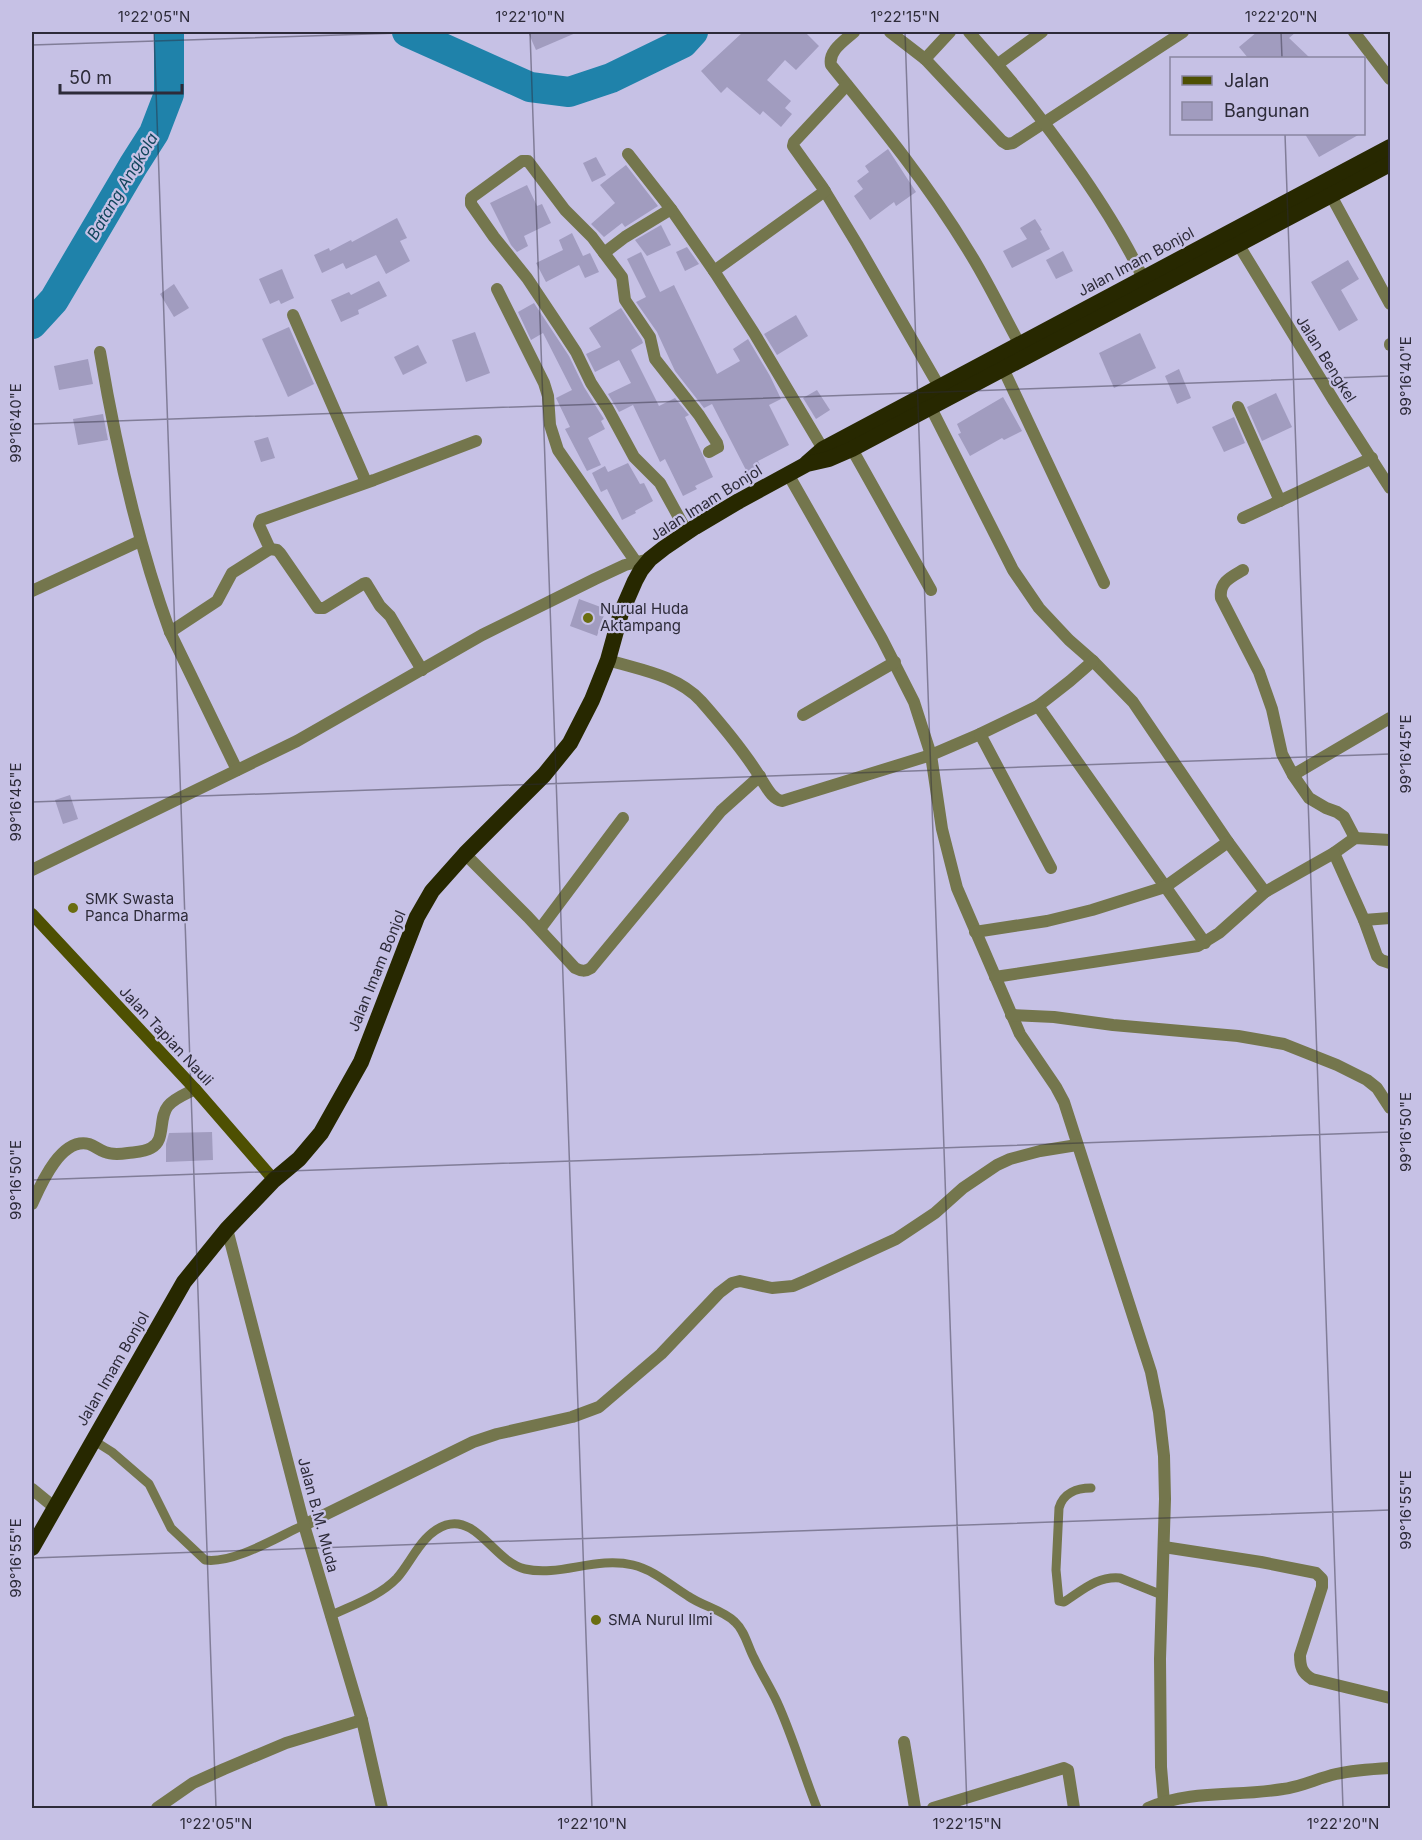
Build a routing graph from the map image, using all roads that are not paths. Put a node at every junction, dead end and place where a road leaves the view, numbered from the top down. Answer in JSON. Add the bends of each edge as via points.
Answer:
{"nodes":[{"id":1,"x":854,"y":32,"type":"edge"},
{"id":2,"x":890,"y":32,"type":"edge"},
{"id":3,"x":950,"y":32,"type":"edge"},
{"id":4,"x":969,"y":32,"type":"edge"},
{"id":5,"x":1042,"y":32,"type":"edge"},
{"id":6,"x":1354,"y":32,"type":"edge"},
{"id":7,"x":1179,"y":33,"type":"edge"},
{"id":8,"x":925,"y":59,"type":"junction"},
{"id":9,"x":998,"y":64,"type":"junction"},
{"id":10,"x":1390,"y":79,"type":"edge"},
{"id":11,"x":848,"y":85,"type":"junction"},
{"id":12,"x":1045,"y":121,"type":"junction"},
{"id":13,"x":627,"y":154,"type":"dead end"},
{"id":14,"x":1390,"y":154,"type":"edge"},
{"id":15,"x":1328,"y":189,"type":"junction"},
{"id":16,"x":825,"y":191,"type":"junction"},
{"id":17,"x":670,"y":209,"type":"junction"},
{"id":18,"x":1235,"y":239,"type":"junction"},
{"id":19,"x":604,"y":253,"type":"junction"},
{"id":20,"x":714,"y":271,"type":"junction"},
{"id":21,"x":1146,"y":286,"type":"junction"},
{"id":22,"x":497,"y":289,"type":"dead end"},
{"id":23,"x":1390,"y":304,"type":"edge"},
{"id":24,"x":293,"y":315,"type":"dead end"},
{"id":25,"x":1019,"y":343,"type":"junction"},
{"id":26,"x":100,"y":352,"type":"dead end"},
{"id":27,"x":1000,"y":362,"type":"junction"},
{"id":28,"x":940,"y":388,"type":"junction"},
{"id":29,"x":928,"y":402,"type":"junction"},
{"id":30,"x":1238,"y":407,"type":"dead end"},
{"id":31,"x":476,"y":441,"type":"dead end"},
{"id":32,"x":848,"y":443,"type":"junction"},
{"id":33,"x":709,"y":452,"type":"dead end"},
{"id":34,"x":826,"y":454,"type":"junction"},
{"id":35,"x":1372,"y":458,"type":"junction"},
{"id":36,"x":788,"y":474,"type":"junction"},
{"id":37,"x":366,"y":482,"type":"junction"},
{"id":38,"x":1390,"y":488,"type":"edge"},
{"id":39,"x":1280,"y":501,"type":"junction"},
{"id":40,"x":1243,"y":518,"type":"dead end"},
{"id":41,"x":687,"y":532,"type":"junction"},
{"id":42,"x":140,"y":541,"type":"junction"},
{"id":43,"x":270,"y":549,"type":"junction"},
{"id":44,"x":643,"y":560,"type":"junction"},
{"id":45,"x":1243,"y":570,"type":"dead end"},
{"id":46,"x":1104,"y":583,"type":"dead end"},
{"id":47,"x":931,"y":590,"type":"dead end"},
{"id":48,"x":32,"y":591,"type":"edge"},
{"id":49,"x":170,"y":632,"type":"junction"},
{"id":50,"x":608,"y":660,"type":"junction"},
{"id":51,"x":1093,"y":661,"type":"junction"},
{"id":52,"x":895,"y":662,"type":"junction"},
{"id":53,"x":422,"y":670,"type":"junction"},
{"id":54,"x":1038,"y":706,"type":"junction"},
{"id":55,"x":803,"y":715,"type":"dead end"},
{"id":56,"x":1390,"y":718,"type":"edge"},
{"id":57,"x":980,"y":734,"type":"junction"},
{"id":58,"x":931,"y":755,"type":"junction"},
{"id":59,"x":237,"y":770,"type":"junction"},
{"id":60,"x":1293,"y":775,"type":"junction"},
{"id":61,"x":760,"y":776,"type":"junction"},
{"id":62,"x":622,"y":818,"type":"dead end"},
{"id":63,"x":1355,"y":838,"type":"junction"},
{"id":64,"x":1390,"y":840,"type":"edge"},
{"id":65,"x":1228,"y":842,"type":"junction"},
{"id":66,"x":1334,"y":853,"type":"junction"},
{"id":67,"x":465,"y":854,"type":"junction"},
{"id":68,"x":1051,"y":868,"type":"dead end"},
{"id":69,"x":32,"y":870,"type":"edge"},
{"id":70,"x":1165,"y":887,"type":"junction"},
{"id":71,"x":1265,"y":892,"type":"junction"},
{"id":72,"x":32,"y":914,"type":"edge"},
{"id":73,"x":1390,"y":918,"type":"edge"},
{"id":74,"x":1364,"y":920,"type":"junction"},
{"id":75,"x":540,"y":929,"type":"junction"},
{"id":76,"x":975,"y":932,"type":"junction"},
{"id":77,"x":1205,"y":943,"type":"junction"},
{"id":78,"x":1390,"y":963,"type":"edge"},
{"id":79,"x":995,"y":977,"type":"junction"},
{"id":80,"x":1011,"y":1015,"type":"junction"},
{"id":81,"x":195,"y":1089,"type":"junction"},
{"id":82,"x":1390,"y":1108,"type":"edge"},
{"id":83,"x":1077,"y":1146,"type":"junction"},
{"id":84,"x":274,"y":1180,"type":"junction"},
{"id":85,"x":32,"y":1204,"type":"edge"},
{"id":86,"x":227,"y":1229,"type":"junction"},
{"id":87,"x":93,"y":1440,"type":"junction"},
{"id":88,"x":1091,"y":1488,"type":"dead end"},
{"id":89,"x":32,"y":1489,"type":"edge"},
{"id":90,"x":54,"y":1507,"type":"junction"},
{"id":91,"x":304,"y":1525,"type":"junction"},
{"id":92,"x":1164,"y":1547,"type":"junction"},
{"id":93,"x":32,"y":1548,"type":"edge"},
{"id":94,"x":1162,"y":1595,"type":"junction"},
{"id":95,"x":330,"y":1616,"type":"junction"},
{"id":96,"x":1390,"y":1698,"type":"edge"},
{"id":97,"x":362,"y":1720,"type":"junction"},
{"id":98,"x":904,"y":1742,"type":"dead end"},
{"id":99,"x":1390,"y":1768,"type":"edge"},
{"id":100,"x":1164,"y":1802,"type":"junction"},
{"id":101,"x":157,"y":1809,"type":"edge"},
{"id":102,"x":382,"y":1809,"type":"edge"},
{"id":103,"x":817,"y":1809,"type":"edge"},
{"id":104,"x":915,"y":1809,"type":"edge"},
{"id":105,"x":933,"y":1809,"type":"edge"},
{"id":106,"x":1074,"y":1809,"type":"edge"},
{"id":107,"x":1148,"y":1809,"type":"edge"}],
"edges":[{"from":1,"to":11,"type":"street","via":[[830,59]]},
{"from":2,"to":8,"type":"street"},
{"from":3,"to":8,"type":"street"},
{"from":4,"to":9,"type":"street"},
{"from":5,"to":9,"type":"street"},
{"from":6,"to":10,"type":"street"},
{"from":7,"to":12,"type":"street"},
{"from":8,"to":12,"type":"street","via":[[1005,143],[1013,143]]},
{"from":9,"to":12,"type":"street"},
{"from":11,"to":16,"type":"street","via":[[794,144],[795,151]]},
{"from":11,"to":25,"type":"street","via":[[968,250]]},
{"from":12,"to":21,"type":"street","via":[[1115,223]]},
{"from":13,"to":17,"type":"street"},
{"from":14,"to":15,"type":"highway","name":"Jalan Imam Bonjol"},
{"from":15,"to":18,"type":"highway","name":"Jalan Imam Bonjol"},
{"from":15,"to":23,"type":"street"},
{"from":16,"to":20,"type":"street"},
{"from":16,"to":28,"type":"street"},
{"from":17,"to":19,"type":"street"},
{"from":17,"to":20,"type":"street"},
{"from":18,"to":21,"type":"highway","name":"Jalan Imam Bonjol"},
{"from":18,"to":35,"type":"street","name":"Jalan Bengkel"},
{"from":19,"to":33,"type":"street","via":[[621,277],[625,300],[650,338],[655,359],[717,443]]},
{"from":19,"to":41,"type":"street","via":[[527,160],[470,200],[576,351],[634,457],[660,483]]},
{"from":20,"to":34,"type":"street"},
{"from":21,"to":25,"type":"highway","name":"Jalan Imam Bonjol"},
{"from":21,"to":27,"type":"highway","name":"Jalan Imam Bonjol"},
{"from":22,"to":44,"type":"street","via":[[544,383],[558,450]]},
{"from":24,"to":37,"type":"street"},
{"from":25,"to":27,"type":"highway","name":"Jalan Imam Bonjol"},
{"from":26,"to":42,"type":"street"},
{"from":27,"to":28,"type":"highway","name":"Jalan Imam Bonjol"},
{"from":27,"to":29,"type":"highway","name":"Jalan Imam Bonjol"},
{"from":27,"to":46,"type":"street"},
{"from":28,"to":29,"type":"highway","name":"Jalan Imam Bonjol"},
{"from":29,"to":32,"type":"highway","name":"Jalan Imam Bonjol"},
{"from":29,"to":51,"type":"street","via":[[1012,570],[1039,608]]},
{"from":30,"to":39,"type":"street"},
{"from":31,"to":37,"type":"street"},
{"from":32,"to":34,"type":"highway","name":"Jalan Imam Bonjol"},
{"from":32,"to":47,"type":"street"},
{"from":34,"to":36,"type":"highway","name":"Jalan Imam Bonjol"},
{"from":35,"to":38,"type":"street","name":"Jalan Bengkel"},
{"from":35,"to":39,"type":"street"},
{"from":36,"to":41,"type":"highway","name":"Jalan Imam Bonjol"},
{"from":36,"to":52,"type":"street"},
{"from":37,"to":43,"type":"street","via":[[261,520],[259,525]]},
{"from":39,"to":40,"type":"street"},
{"from":41,"to":44,"type":"highway","name":"Jalan Imam Bonjol"},
{"from":42,"to":48,"type":"street"},
{"from":42,"to":49,"type":"street"},
{"from":43,"to":49,"type":"street","via":[[232,573],[217,601]]},
{"from":43,"to":53,"type":"street","via":[[280,553],[318,608],[366,583]]},
{"from":44,"to":50,"type":"highway","name":"Jalan Imam Bonjol","via":[[621,613]]},
{"from":44,"to":53,"type":"street","via":[[502,625]]},
{"from":45,"to":60,"type":"street","via":[[1222,584],[1221,598],[1259,672],[1282,754]]},
{"from":49,"to":59,"type":"street"},
{"from":50,"to":61,"type":"street","via":[[682,685],[699,699]]},
{"from":50,"to":67,"type":"highway","name":"Jalan Imam Bonjol","via":[[570,743],[544,775]]},
{"from":51,"to":54,"type":"street"},
{"from":51,"to":65,"type":"street","via":[[1134,702]]},
{"from":52,"to":55,"type":"street"},
{"from":52,"to":58,"type":"street","via":[[914,702]]},
{"from":53,"to":59,"type":"street","via":[[297,741]]},
{"from":54,"to":57,"type":"street"},
{"from":54,"to":70,"type":"street"},
{"from":56,"to":60,"type":"street"},
{"from":57,"to":58,"type":"street"},
{"from":57,"to":68,"type":"street"},
{"from":58,"to":61,"type":"street","via":[[782,801],[774,798]]},
{"from":58,"to":76,"type":"street","via":[[949,860]]},
{"from":59,"to":69,"type":"street"},
{"from":60,"to":63,"type":"street","via":[[1309,798],[1344,817]]},
{"from":61,"to":75,"type":"street","via":[[721,811],[591,968],[575,968]]},
{"from":62,"to":75,"type":"street"},
{"from":63,"to":64,"type":"street"},
{"from":63,"to":66,"type":"street"},
{"from":65,"to":70,"type":"street"},
{"from":65,"to":71,"type":"street"},
{"from":66,"to":71,"type":"street"},
{"from":66,"to":74,"type":"street"},
{"from":67,"to":75,"type":"street"},
{"from":67,"to":84,"type":"highway","name":"Jalan Imam Bonjol","via":[[432,891],[417,917],[361,1062],[340,1101],[321,1133]]},
{"from":70,"to":76,"type":"street","via":[[1047,921]]},
{"from":70,"to":77,"type":"street"},
{"from":71,"to":77,"type":"street"},
{"from":72,"to":81,"type":"main road","name":"Jalan Tapian Nauli"},
{"from":73,"to":74,"type":"street"},
{"from":74,"to":78,"type":"street","via":[[1377,956]]},
{"from":76,"to":79,"type":"street"},
{"from":77,"to":79,"type":"street"},
{"from":79,"to":80,"type":"street"},
{"from":80,"to":82,"type":"street","via":[[1239,1036],[1284,1044],[1367,1080]]},
{"from":80,"to":83,"type":"street","via":[[1064,1102]]},
{"from":81,"to":84,"type":"main road","name":"Jalan Tapian Nauli"},
{"from":81,"to":85,"type":"street","via":[[166,1108],[158,1142],[151,1149],[112,1154],[85,1143],[69,1148],[49,1170]]},
{"from":83,"to":91,"type":"street","via":[[1020,1155],[1003,1162],[896,1239],[793,1286],[772,1288],[732,1283],[661,1354],[599,1407],[473,1442]]},
{"from":83,"to":92,"type":"street","via":[[1151,1372],[1164,1456]]},
{"from":84,"to":86,"type":"highway","name":"Jalan Imam Bonjol"},
{"from":86,"to":87,"type":"highway","name":"Jalan Imam Bonjol","via":[[184,1282]]},
{"from":86,"to":91,"type":"street","name":"Jalan B.M. Muda"},
{"from":87,"to":90,"type":"highway","name":"Jalan Imam Bonjol"},
{"from":87,"to":91,"type":"lane","via":[[149,1484],[171,1528],[205,1560],[247,1551]]},
{"from":88,"to":94,"type":"lane","via":[[1068,1494],[1060,1501],[1056,1570],[1059,1601],[1064,1602],[1097,1580],[1113,1578]]},
{"from":89,"to":90,"type":"street"},
{"from":90,"to":93,"type":"highway","name":"Jalan Imam Bonjol"},
{"from":91,"to":95,"type":"street","name":"Jalan B.M. Muda"},
{"from":92,"to":94,"type":"street"},
{"from":92,"to":96,"type":"street","via":[[1316,1573],[1322,1579],[1322,1587],[1300,1655],[1302,1671],[1312,1679]]},
{"from":94,"to":100,"type":"street"},
{"from":95,"to":97,"type":"street","name":"Jalan B.M. Muda"},
{"from":95,"to":103,"type":"lane","via":[[388,1586],[428,1537],[452,1524],[470,1528],[492,1549],[524,1569],[550,1571],[612,1562],[654,1573],[737,1624],[742,1631],[777,1701]]},
{"from":97,"to":101,"type":"street","via":[[286,1743],[224,1769],[193,1783]]},
{"from":97,"to":102,"type":"street","name":"Jalan B.M. Muda"},
{"from":98,"to":104,"type":"street"},
{"from":99,"to":100,"type":"street","via":[[1337,1774],[1286,1789],[1207,1794]]},
{"from":100,"to":107,"type":"street"},
{"from":105,"to":106,"type":"street","via":[[1064,1768],[1068,1770]]}]}
